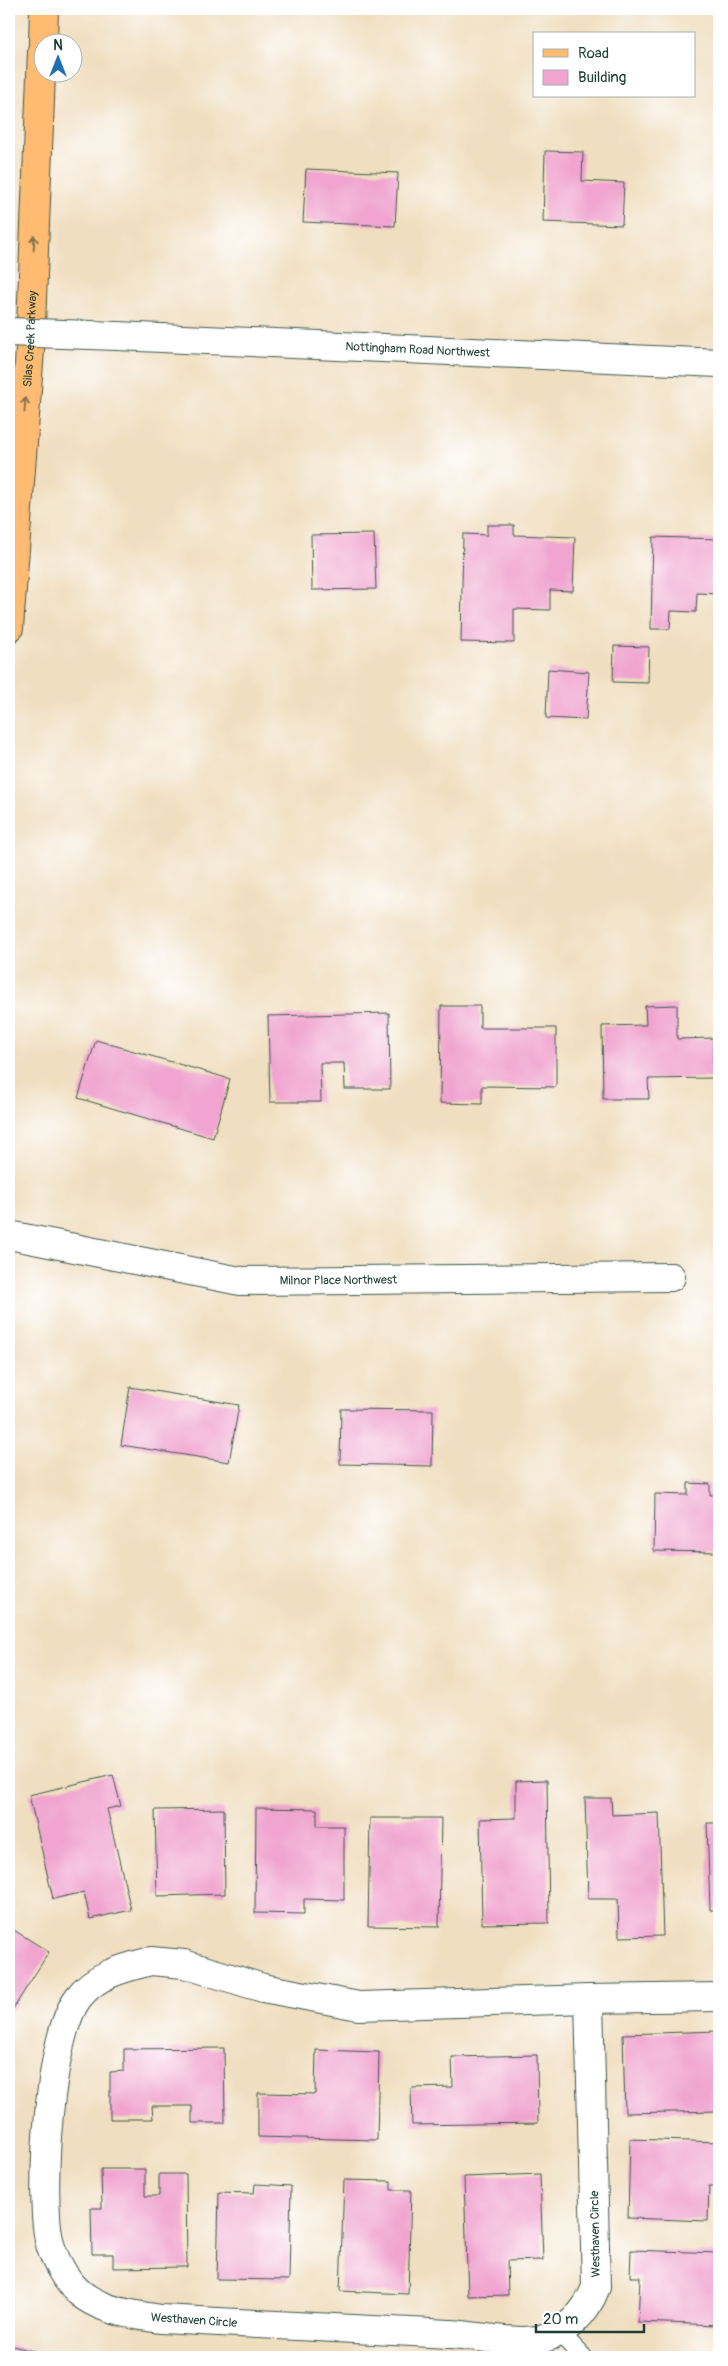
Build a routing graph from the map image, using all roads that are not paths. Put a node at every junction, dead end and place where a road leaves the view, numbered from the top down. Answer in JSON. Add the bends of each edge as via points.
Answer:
{"nodes":[{"id":1,"x":44,"y":9,"type":"edge"},
{"id":2,"x":43,"y":32,"type":"edge"},
{"id":3,"x":41,"y":82,"type":"edge"},
{"id":4,"x":9,"y":332,"type":"edge"},
{"id":5,"x":719,"y":363,"type":"edge"},
{"id":6,"x":9,"y":628,"type":"edge"},
{"id":7,"x":9,"y":1235,"type":"edge"},
{"id":8,"x":671,"y":1277,"type":"dead end"},
{"id":9,"x":719,"y":1997,"type":"edge"},
{"id":10,"x":589,"y":1999,"type":"junction"},
{"id":11,"x":559,"y":2332,"type":"junction"},
{"id":12,"x":583,"y":2357,"type":"edge"}],
"edges":[{"from":1,"to":2,"type":"main road"},
{"from":6,"to":3,"type":"main road","name":"Silas Creek Parkway","one_way":true,"via":[[30,350]]},
{"from":4,"to":5,"type":"street","name":"Nottingham Road Northwest","bridge":true},
{"from":7,"to":8,"type":"street","name":"Milnor Place Northwest","via":[[240,1281]]},
{"from":9,"to":10,"type":"street","name":"Westhaven Circle"},
{"from":10,"to":11,"type":"street","name":"Westhaven Circle","via":[[596,2286],[580,2316]]},
{"from":10,"to":11,"type":"street","name":"Westhaven Circle","via":[[359,2006],[263,1988],[184,1964],[151,1961],[104,1976],[79,1997],[70,2010],[59,2042],[50,2107],[46,2190],[51,2247],[71,2284],[82,2294],[112,2310],[160,2319],[522,2340],[538,2340]]},
{"from":11,"to":12,"type":"lane"}]}
